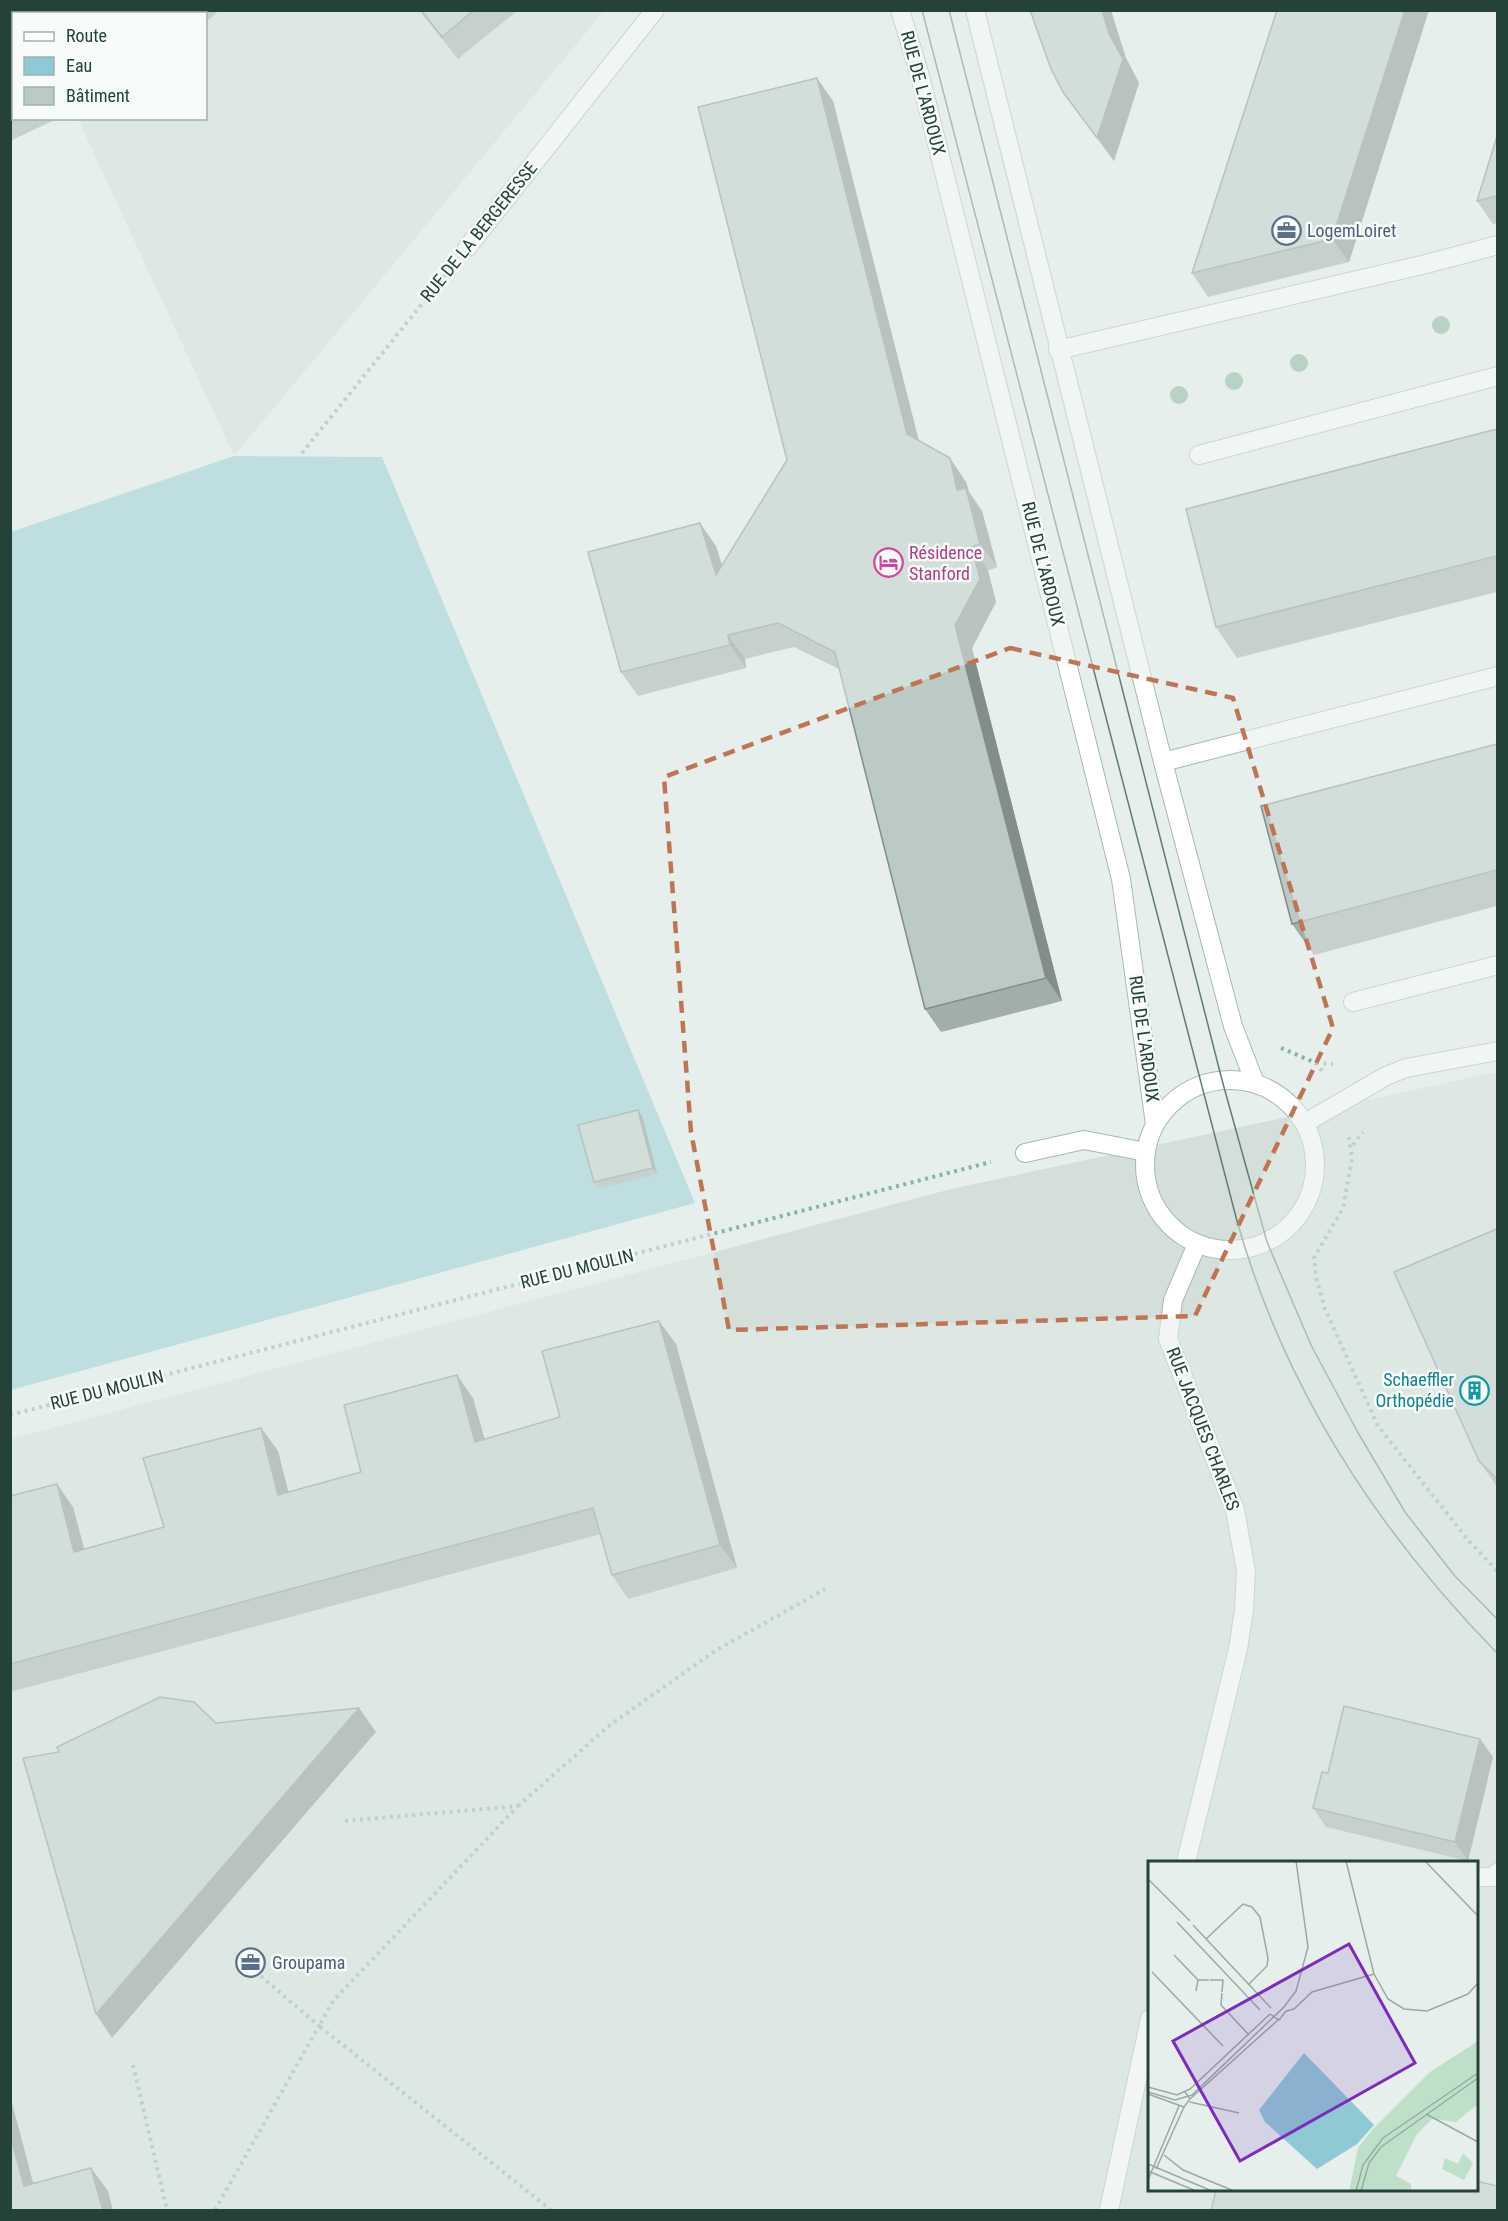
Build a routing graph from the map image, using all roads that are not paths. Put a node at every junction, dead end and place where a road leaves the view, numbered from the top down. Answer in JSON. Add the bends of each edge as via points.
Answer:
{"nodes":[{"id":1,"x":655,"y":10,"type":"edge"},
{"id":2,"x":900,"y":10,"type":"edge"},
{"id":3,"x":975,"y":10,"type":"edge"},
{"id":4,"x":1497,"y":245,"type":"edge"},
{"id":5,"x":467,"y":248,"type":"road end"},
{"id":6,"x":1058,"y":350,"type":"junction"},
{"id":7,"x":1497,"y":376,"type":"edge"},
{"id":8,"x":1199,"y":455,"type":"dead end"},
{"id":9,"x":1497,"y":676,"type":"edge"},
{"id":10,"x":1163,"y":762,"type":"junction"},
{"id":11,"x":1497,"y":965,"type":"edge"},
{"id":12,"x":1353,"y":1002,"type":"dead end"},
{"id":13,"x":1497,"y":1051,"type":"edge"},
{"id":14,"x":1255,"y":1083,"type":"junction"},
{"id":15,"x":1305,"y":1123,"type":"junction"},
{"id":16,"x":1155,"y":1124,"type":"junction"},
{"id":17,"x":1146,"y":1152,"type":"junction"},
{"id":18,"x":1025,"y":1153,"type":"road end"},
{"id":19,"x":1197,"y":1245,"type":"junction"},
{"id":20,"x":1189,"y":1861,"type":"edge"},
{"id":21,"x":1497,"y":1872,"type":"edge"},
{"id":22,"x":1478,"y":1877,"type":"edge"},
{"id":23,"x":1148,"y":2024,"type":"edge"},
{"id":24,"x":1109,"y":2211,"type":"edge"}],
"edges":[{"from":1,"to":5,"type":"street","name":"RUE DE LA BERGERESSE"},
{"from":2,"to":16,"type":"street","name":"RUE DE L'ARDOUX","via":[[923,88],[1121,879]]},
{"from":3,"to":6,"type":"street"},
{"from":4,"to":6,"type":"street"},
{"from":6,"to":10,"type":"street"},
{"from":7,"to":8,"type":"street"},
{"from":9,"to":10,"type":"street"},
{"from":10,"to":14,"type":"street","via":[[1233,1026]]},
{"from":11,"to":12,"type":"street"},
{"from":13,"to":15,"type":"street","via":[[1406,1068]]},
{"from":14,"to":15,"type":"street","via":[[1291,1105]]},
{"from":14,"to":16,"type":"street","via":[[1230,1080],[1203,1084],[1167,1107]]},
{"from":15,"to":19,"type":"street","via":[[1314,1149],[1315,1177],[1306,1204],[1290,1226],[1267,1242],[1246,1250]]},
{"from":16,"to":17,"type":"street"},
{"from":17,"to":18,"type":"street","via":[[1084,1140]]},
{"from":17,"to":19,"type":"street","via":[[1144,1174],[1150,1197],[1169,1225]]},
{"from":19,"to":20,"type":"street","name":"RUE JACQUES CHARLES","via":[[1173,1300],[1168,1339],[1235,1510],[1246,1571],[1239,1649]]},
{"from":21,"to":22,"type":"street","via":[[1493,1877]]},
{"from":23,"to":24,"type":"street"}]}
